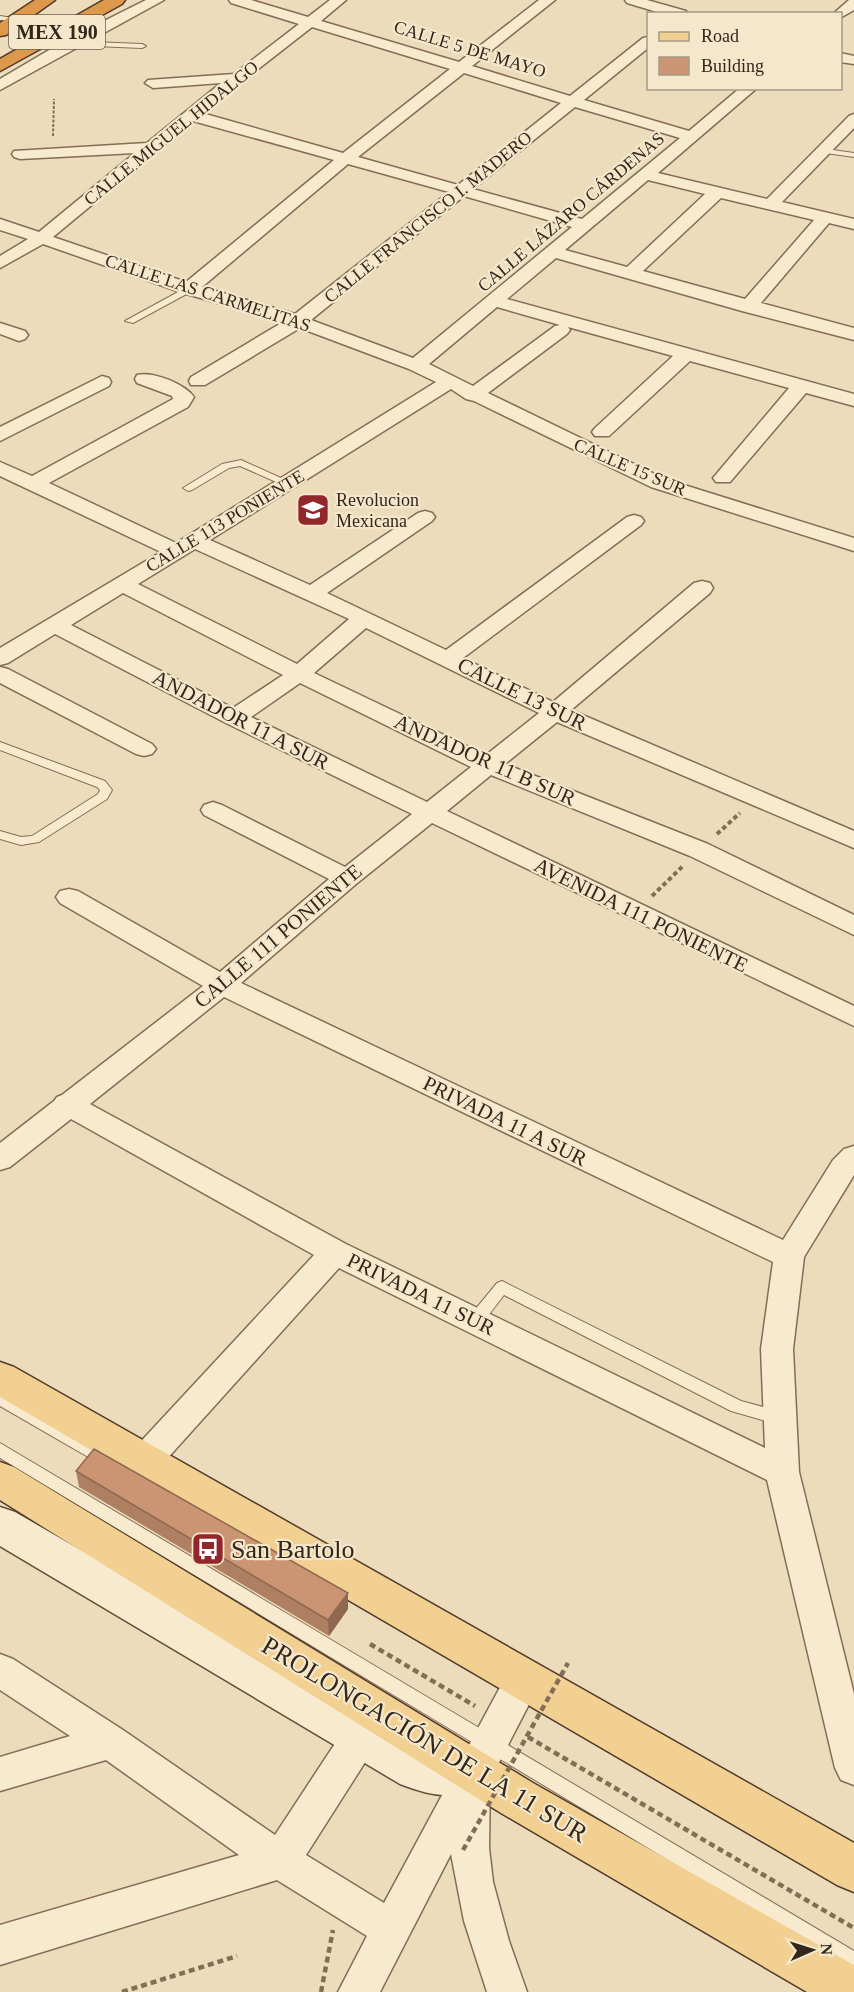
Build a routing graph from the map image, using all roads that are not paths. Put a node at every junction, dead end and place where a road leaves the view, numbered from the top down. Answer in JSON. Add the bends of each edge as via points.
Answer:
{"nodes":[{"id":1,"x":34,"y":0,"type":"edge"},
{"id":2,"x":46,"y":0,"type":"edge"},
{"id":3,"x":116,"y":0,"type":"edge"},
{"id":4,"x":157,"y":0,"type":"edge"},
{"id":5,"x":339,"y":0,"type":"edge"},
{"id":6,"x":548,"y":0,"type":"edge"},
{"id":7,"x":632,"y":0,"type":"edge"},
{"id":8,"x":242,"y":1,"type":"edge"},
{"id":9,"x":854,"y":3,"type":"edge"},
{"id":10,"x":684,"y":11,"type":"edge"},
{"id":11,"x":842,"y":12,"type":"edge"},
{"id":12,"x":14,"y":17,"type":"edge"},
{"id":13,"x":311,"y":21,"type":"junction"},
{"id":14,"x":0,"y":31,"type":"edge"},
{"id":15,"x":647,"y":42,"type":"edge"},
{"id":16,"x":71,"y":43,"type":"junction"},
{"id":17,"x":142,"y":46,"type":"dead end"},
{"id":18,"x":1,"y":65,"type":"edge"},
{"id":19,"x":460,"y":66,"type":"junction"},
{"id":20,"x":237,"y":78,"type":"junction"},
{"id":21,"x":153,"y":83,"type":"dead end"},
{"id":22,"x":0,"y":85,"type":"edge"},
{"id":23,"x":748,"y":90,"type":"edge"},
{"id":24,"x":572,"y":101,"type":"junction"},
{"id":25,"x":190,"y":115,"type":"junction"},
{"id":26,"x":854,"y":119,"type":"edge"},
{"id":27,"x":692,"y":137,"type":"junction"},
{"id":28,"x":153,"y":147,"type":"junction"},
{"id":29,"x":822,"y":150,"type":"junction"},
{"id":30,"x":20,"y":154,"type":"dead end"},
{"id":31,"x":854,"y":155,"type":"edge"},
{"id":32,"x":346,"y":158,"type":"junction"},
{"id":33,"x":646,"y":175,"type":"junction"},
{"id":34,"x":460,"y":190,"type":"junction"},
{"id":35,"x":717,"y":192,"type":"junction"},
{"id":36,"x":772,"y":203,"type":"junction"},
{"id":37,"x":826,"y":216,"type":"junction"},
{"id":38,"x":0,"y":224,"type":"edge"},
{"id":39,"x":854,"y":224,"type":"edge"},
{"id":40,"x":585,"y":225,"type":"junction"},
{"id":41,"x":40,"y":239,"type":"junction"},
{"id":42,"x":553,"y":252,"type":"junction"},
{"id":43,"x":0,"y":263,"type":"edge"},
{"id":44,"x":630,"y":274,"type":"junction"},
{"id":45,"x":189,"y":289,"type":"junction"},
{"id":46,"x":494,"y":301,"type":"junction"},
{"id":47,"x":748,"y":307,"type":"junction"},
{"id":48,"x":130,"y":321,"type":"dead end"},
{"id":49,"x":298,"y":321,"type":"junction"},
{"id":50,"x":0,"y":328,"type":"edge"},
{"id":51,"x":561,"y":330,"type":"dead end"},
{"id":52,"x":854,"y":334,"type":"edge"},
{"id":53,"x":19,"y":335,"type":"dead end"},
{"id":54,"x":686,"y":354,"type":"junction"},
{"id":55,"x":416,"y":365,"type":"junction"},
{"id":56,"x":144,"y":379,"type":"dead end"},
{"id":57,"x":198,"y":381,"type":"dead end"},
{"id":58,"x":102,"y":382,"type":"dead end"},
{"id":59,"x":449,"y":382,"type":"junction"},
{"id":60,"x":802,"y":385,"type":"junction"},
{"id":61,"x":473,"y":395,"type":"junction"},
{"id":62,"x":854,"y":400,"type":"edge"},
{"id":63,"x":602,"y":432,"type":"dead end"},
{"id":64,"x":0,"y":435,"type":"edge"},
{"id":65,"x":0,"y":468,"type":"edge"},
{"id":66,"x":723,"y":478,"type":"dead end"},
{"id":67,"x":287,"y":483,"type":"junction"},
{"id":68,"x":32,"y":484,"type":"junction"},
{"id":69,"x":188,"y":488,"type":"dead end"},
{"id":70,"x":425,"y":517,"type":"dead end"},
{"id":71,"x":634,"y":521,"type":"dead end"},
{"id":72,"x":854,"y":545,"type":"edge"},
{"id":73,"x":186,"y":546,"type":"junction"},
{"id":74,"x":121,"y":584,"type":"junction"},
{"id":75,"x":702,"y":588,"type":"dead end"},
{"id":76,"x":312,"y":594,"type":"junction"},
{"id":77,"x":364,"y":618,"type":"junction"},
{"id":78,"x":55,"y":625,"type":"junction"},
{"id":79,"x":0,"y":658,"type":"edge"},
{"id":80,"x":448,"y":658,"type":"junction"},
{"id":81,"x":0,"y":674,"type":"edge"},
{"id":82,"x":298,"y":674,"type":"junction"},
{"id":83,"x":555,"y":712,"type":"junction"},
{"id":84,"x":234,"y":718,"type":"junction"},
{"id":85,"x":0,"y":746,"type":"edge"},
{"id":86,"x":144,"y":749,"type":"dead end"},
{"id":87,"x":489,"y":766,"type":"junction"},
{"id":88,"x":213,"y":810,"type":"dead end"},
{"id":89,"x":429,"y":813,"type":"junction"},
{"id":90,"x":0,"y":835,"type":"edge"},
{"id":91,"x":854,"y":840,"type":"edge"},
{"id":92,"x":347,"y":878,"type":"junction"},
{"id":93,"x":69,"y":897,"type":"dead end"},
{"id":94,"x":854,"y":926,"type":"edge"},
{"id":95,"x":222,"y":985,"type":"junction"},
{"id":96,"x":854,"y":1017,"type":"edge"},
{"id":97,"x":67,"y":1104,"type":"junction"},
{"id":98,"x":854,"y":1157,"type":"edge"},
{"id":99,"x":0,"y":1159,"type":"edge"},
{"id":100,"x":335,"y":1252,"type":"junction"},
{"id":101,"x":789,"y":1256,"type":"junction"},
{"id":102,"x":475,"y":1321,"type":"junction"},
{"id":103,"x":0,"y":1378,"type":"edge"},
{"id":104,"x":0,"y":1398,"type":"edge"},
{"id":105,"x":780,"y":1418,"type":"junction"},
{"id":106,"x":0,"y":1450,"type":"edge"},
{"id":107,"x":134,"y":1465,"type":"junction"},
{"id":108,"x":782,"y":1472,"type":"junction"},
{"id":109,"x":0,"y":1479,"type":"edge"},
{"id":110,"x":217,"y":1522,"type":"edge"},
{"id":111,"x":0,"y":1525,"type":"edge"},
{"id":112,"x":0,"y":1670,"type":"edge"},
{"id":113,"x":501,"y":1722,"type":"junction"},
{"id":114,"x":368,"y":1724,"type":"junction"},
{"id":115,"x":110,"y":1742,"type":"junction"},
{"id":116,"x":854,"y":1768,"type":"edge"},
{"id":117,"x":0,"y":1774,"type":"edge"},
{"id":118,"x":280,"y":1861,"type":"junction"},
{"id":119,"x":854,"y":1869,"type":"edge"},
{"id":120,"x":854,"y":1887,"type":"edge"},
{"id":121,"x":390,"y":1928,"type":"junction"},
{"id":122,"x":0,"y":1946,"type":"edge"},
{"id":123,"x":854,"y":1962,"type":"edge"},
{"id":124,"x":358,"y":1992,"type":"edge"},
{"id":125,"x":507,"y":1992,"type":"edge"},
{"id":126,"x":854,"y":1992,"type":"edge"}],
"edges":[{"from":1,"to":12,"type":"highway"},
{"from":2,"to":12,"type":"highway","number":"MEX 190"},
{"from":3,"to":18,"type":"highway","number":"MEX 190"},
{"from":4,"to":16,"type":"street"},
{"from":5,"to":13,"type":"street","name":"CALLE MIGUEL HIDALGO"},
{"from":6,"to":19,"type":"street"},
{"from":7,"to":10,"type":"street"},
{"from":8,"to":13,"type":"street","name":"CALLE 5 DE MAYO"},
{"from":9,"to":11,"type":"street"},
{"from":12,"to":14,"type":"highway","number":"MEX 190"},
{"from":13,"to":19,"type":"street","name":"CALLE 5 DE MAYO"},
{"from":13,"to":20,"type":"street","name":"CALLE MIGUEL HIDALGO"},
{"from":15,"to":24,"type":"street","name":"CALLE FRANCISCO I. MADERO"},
{"from":16,"to":17,"type":"lane"},
{"from":16,"to":22,"type":"street"},
{"from":19,"to":24,"type":"street","name":"CALLE 5 DE MAYO"},
{"from":19,"to":32,"type":"street"},
{"from":20,"to":21,"type":"street"},
{"from":20,"to":25,"type":"street","name":"CALLE MIGUEL HIDALGO"},
{"from":23,"to":27,"type":"street","name":"CALLE LÁZARO CÁRDENAS"},
{"from":24,"to":27,"type":"street","name":"CALLE 5 DE MAYO"},
{"from":24,"to":34,"type":"street","name":"CALLE FRANCISCO I. MADERO"},
{"from":25,"to":28,"type":"street","name":"CALLE MIGUEL HIDALGO"},
{"from":25,"to":32,"type":"street"},
{"from":26,"to":29,"type":"street"},
{"from":27,"to":33,"type":"street","name":"CALLE LÁZARO CÁRDENAS"},
{"from":28,"to":30,"type":"street"},
{"from":28,"to":41,"type":"street","name":"CALLE MIGUEL HIDALGO"},
{"from":29,"to":31,"type":"lane"},
{"from":29,"to":36,"type":"street"},
{"from":32,"to":34,"type":"street"},
{"from":32,"to":45,"type":"street"},
{"from":33,"to":35,"type":"street"},
{"from":33,"to":40,"type":"street","name":"CALLE LÁZARO CÁRDENAS"},
{"from":34,"to":40,"type":"street"},
{"from":34,"to":49,"type":"street","name":"CALLE FRANCISCO I. MADERO"},
{"from":35,"to":36,"type":"street"},
{"from":35,"to":44,"type":"street"},
{"from":36,"to":37,"type":"street"},
{"from":37,"to":39,"type":"street"},
{"from":37,"to":47,"type":"street"},
{"from":38,"to":41,"type":"street","name":"CALLE LAS CARMELITAS"},
{"from":40,"to":42,"type":"street","name":"CALLE LÁZARO CÁRDENAS"},
{"from":41,"to":43,"type":"street","name":"CALLE MIGUEL HIDALGO"},
{"from":41,"to":45,"type":"street","name":"CALLE LAS CARMELITAS"},
{"from":42,"to":44,"type":"street"},
{"from":42,"to":46,"type":"street","name":"CALLE LÁZARO CÁRDENAS"},
{"from":44,"to":47,"type":"street"},
{"from":45,"to":48,"type":"lane"},
{"from":45,"to":49,"type":"street","name":"CALLE LAS CARMELITAS"},
{"from":46,"to":54,"type":"street"},
{"from":46,"to":55,"type":"street","name":"CALLE LÁZARO CÁRDENAS"},
{"from":47,"to":52,"type":"street"},
{"from":49,"to":55,"type":"street","name":"CALLE LAS CARMELITAS"},
{"from":49,"to":57,"type":"street","name":"CALLE FRANCISCO I. MADERO"},
{"from":50,"to":53,"type":"street"},
{"from":51,"to":61,"type":"street"},
{"from":54,"to":60,"type":"street"},
{"from":54,"to":63,"type":"street"},
{"from":55,"to":59,"type":"street","name":"CALLE 15 SUR"},
{"from":56,"to":68,"type":"street","via":[[179,392],[181,402]]},
{"from":58,"to":64,"type":"street"},
{"from":59,"to":61,"type":"street","name":"CALLE 15 SUR"},
{"from":59,"to":67,"type":"street","name":"CALLE 113 PONIENTE"},
{"from":60,"to":62,"type":"street"},
{"from":60,"to":66,"type":"street"},
{"from":61,"to":72,"type":"street","name":"CALLE 15 SUR","via":[[658,483]]},
{"from":65,"to":68,"type":"street","name":"CALLE 13 SUR"},
{"from":67,"to":69,"type":"lane","via":[[241,463],[226,466]]},
{"from":67,"to":73,"type":"street","name":"CALLE 113 PONIENTE"},
{"from":68,"to":73,"type":"street","name":"CALLE 13 SUR"},
{"from":70,"to":76,"type":"street"},
{"from":71,"to":80,"type":"street"},
{"from":73,"to":74,"type":"street","name":"CALLE 113 PONIENTE"},
{"from":73,"to":76,"type":"street","name":"CALLE 13 SUR"},
{"from":74,"to":78,"type":"street","name":"CALLE 113 PONIENTE"},
{"from":74,"to":82,"type":"street","name":"ANDADOR 11 B SUR"},
{"from":75,"to":83,"type":"street","name":"CALLE 111 PONIENTE"},
{"from":76,"to":77,"type":"street","name":"CALLE 13 SUR"},
{"from":77,"to":80,"type":"street","name":"CALLE 13 SUR"},
{"from":77,"to":82,"type":"street"},
{"from":78,"to":79,"type":"street","name":"CALLE 113 PONIENTE"},
{"from":78,"to":84,"type":"street","name":"ANDADOR 11 A SUR"},
{"from":80,"to":83,"type":"street","name":"CALLE 13 SUR"},
{"from":81,"to":86,"type":"street"},
{"from":82,"to":84,"type":"street"},
{"from":82,"to":87,"type":"street","name":"ANDADOR 11 B SUR"},
{"from":83,"to":87,"type":"street","name":"CALLE 111 PONIENTE"},
{"from":83,"to":91,"type":"street","name":"CALLE 13 SUR"},
{"from":84,"to":89,"type":"street","name":"ANDADOR 11 A SUR"},
{"from":85,"to":90,"type":"lane","via":[[101,784],[106,790],[103,796],[35,839],[21,841]]},
{"from":87,"to":89,"type":"street","name":"CALLE 111 PONIENTE"},
{"from":87,"to":94,"type":"street","name":"ANDADOR 11 B SUR","via":[[699,850]]},
{"from":88,"to":92,"type":"street"},
{"from":89,"to":92,"type":"street","name":"CALLE 111 PONIENTE"},
{"from":89,"to":96,"type":"street","name":"AVENIDA 111 PONIENTE"},
{"from":92,"to":95,"type":"street","name":"CALLE 111 PONIENTE"},
{"from":93,"to":95,"type":"street","name":"PRIVADA 11 A SUR"},
{"from":95,"to":97,"type":"street","name":"CALLE 111 PONIENTE"},
{"from":95,"to":101,"type":"street","name":"PRIVADA 11 A SUR"},
{"from":97,"to":99,"type":"street","name":"CALLE 111 PONIENTE"},
{"from":97,"to":100,"type":"street","name":"PRIVADA 11 SUR"},
{"from":98,"to":101,"type":"street","via":[[843,1168]]},
{"from":100,"to":102,"type":"street","name":"PRIVADA 11 SUR"},
{"from":100,"to":107,"type":"street"},
{"from":101,"to":105,"type":"street","via":[[777,1349]]},
{"from":102,"to":105,"type":"lane","via":[[502,1287],[737,1406]]},
{"from":102,"to":108,"type":"street","name":"PRIVADA 11 SUR"},
{"from":103,"to":107,"type":"main road","name":"PROLONGACIÓN DE LA 11 SUR"},
{"from":104,"to":107,"type":"lane"},
{"from":105,"to":108,"type":"street"},
{"from":106,"to":113,"type":"lane"},
{"from":107,"to":113,"type":"main road","name":"PROLONGACIÓN DE LA 11 SUR"},
{"from":108,"to":116,"type":"street"},
{"from":109,"to":114,"type":"main road","name":"PROLONGACIÓN DE LA 11 SUR"},
{"from":110,"to":113,"type":"lane"},
{"from":111,"to":114,"type":"street"},
{"from":112,"to":115,"type":"street"},
{"from":113,"to":114,"type":"street","via":[[438,1775],[416,1769]]},
{"from":113,"to":119,"type":"main road","name":"PROLONGACIÓN DE LA 11 SUR"},
{"from":113,"to":120,"type":"lane"},
{"from":113,"to":121,"type":"street"},
{"from":113,"to":123,"type":"lane"},
{"from":113,"to":125,"type":"street","via":[[470,1849],[484,1922]]},
{"from":113,"to":126,"type":"main road","name":"PROLONGACIÓN DE LA 11 SUR"},
{"from":114,"to":118,"type":"street"},
{"from":115,"to":117,"type":"street"},
{"from":115,"to":118,"type":"street"},
{"from":118,"to":121,"type":"street"},
{"from":118,"to":122,"type":"street"},
{"from":121,"to":124,"type":"street"}]}
